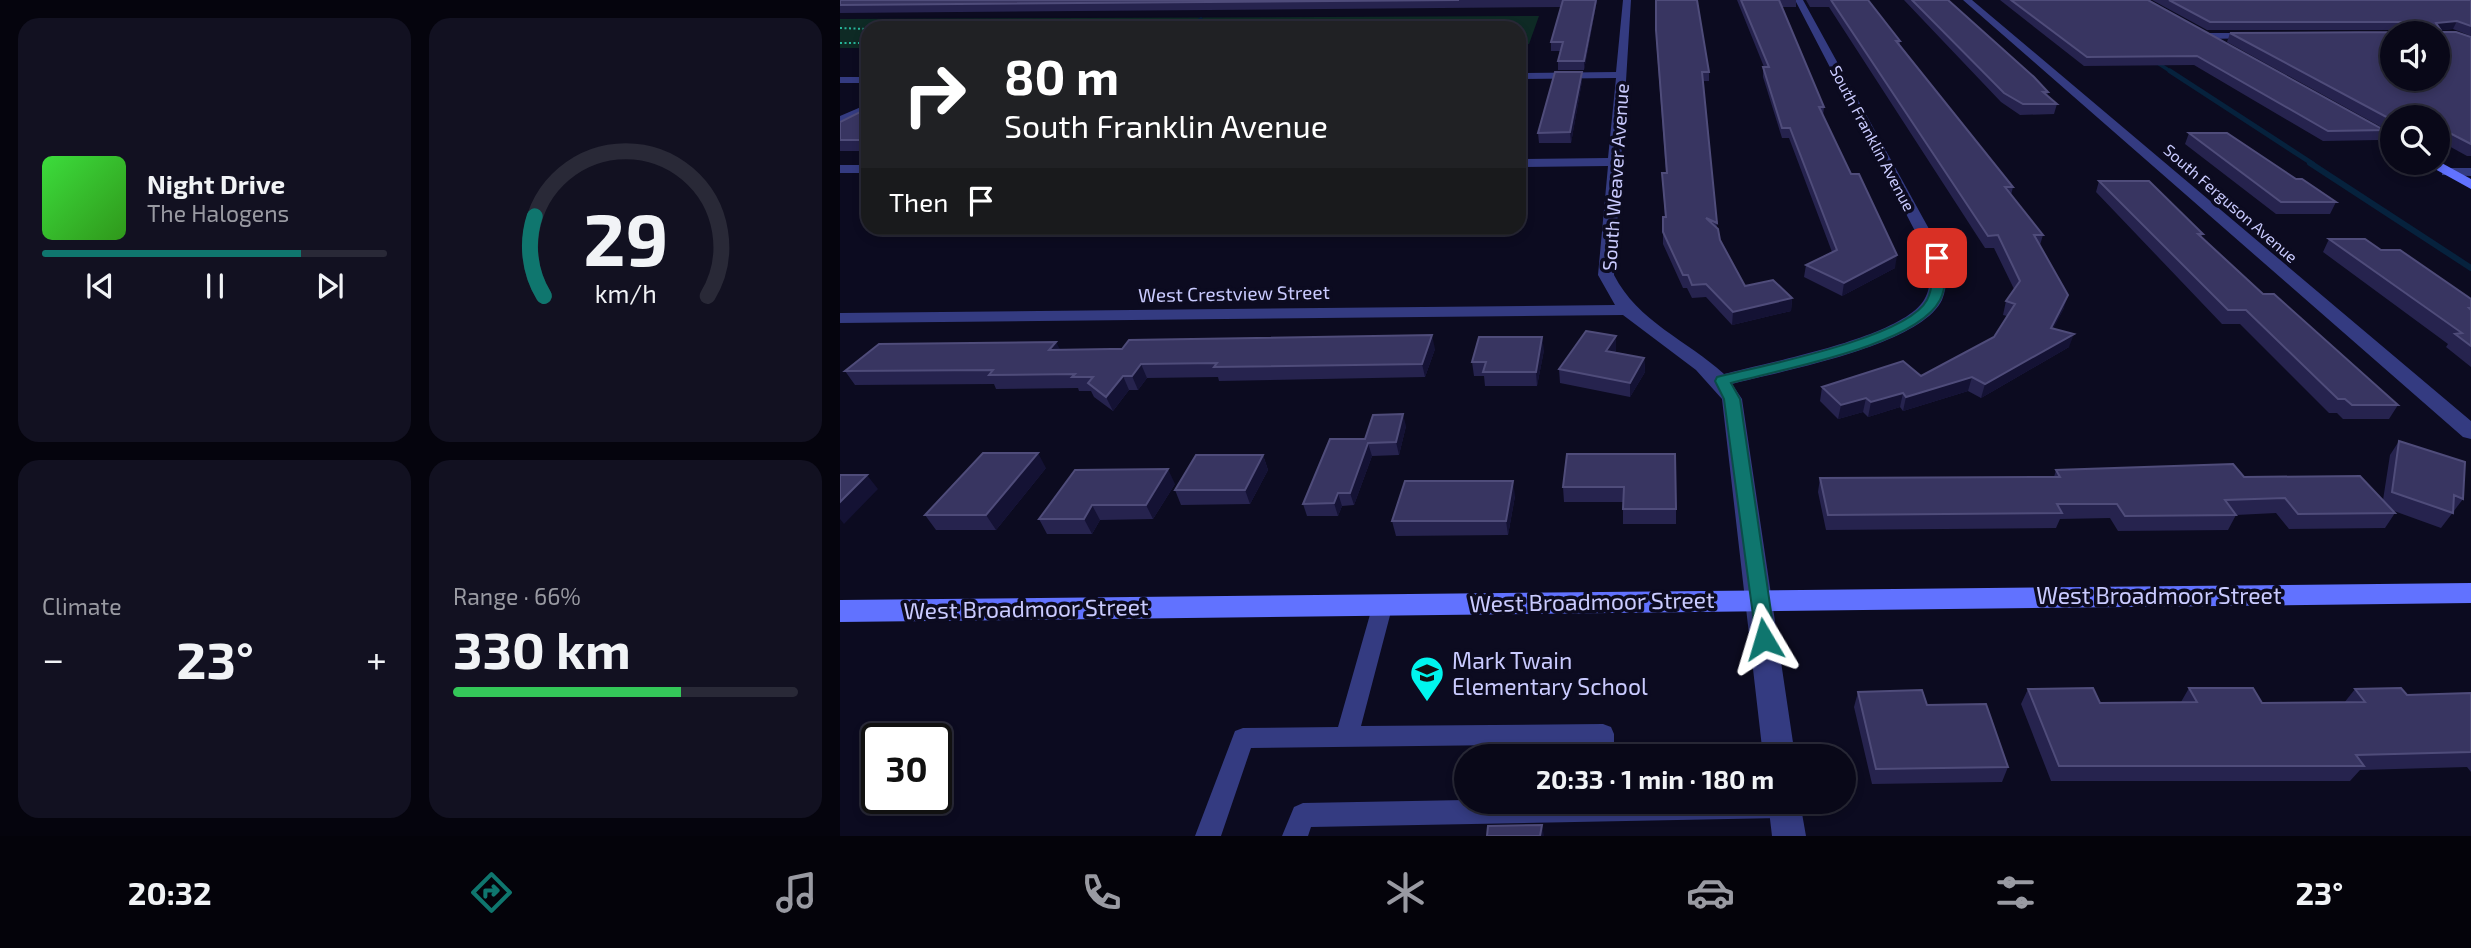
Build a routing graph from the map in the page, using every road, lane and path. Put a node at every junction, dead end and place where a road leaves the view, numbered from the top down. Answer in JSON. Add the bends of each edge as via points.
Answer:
{"nodes":[{"id":1,"x":1627,"y":0,"type":"edge"},
{"id":2,"x":1800,"y":0,"type":"edge"},
{"id":3,"x":1967,"y":0,"type":"edge"},
{"id":4,"x":840,"y":28,"type":"edge"},
{"id":5,"x":861,"y":29,"type":"edge"},
{"id":6,"x":2196,"y":30,"type":"edge"},
{"id":7,"x":2206,"y":36,"type":"junction"},
{"id":8,"x":2273,"y":36,"type":"edge"},
{"id":9,"x":840,"y":43,"type":"edge"},
{"id":10,"x":861,"y":43,"type":"edge"},
{"id":11,"x":2230,"y":49,"type":"edge"},
{"id":12,"x":1621,"y":75,"type":"junction"},
{"id":13,"x":1526,"y":76,"type":"edge"},
{"id":14,"x":840,"y":80,"type":"edge"},
{"id":15,"x":861,"y":80,"type":"edge"},
{"id":16,"x":861,"y":110,"type":"edge"},
{"id":17,"x":2346,"y":115,"type":"edge"},
{"id":18,"x":840,"y":120,"type":"edge"},
{"id":19,"x":2380,"y":134,"type":"edge"},
{"id":20,"x":1613,"y":162,"type":"junction"},
{"id":21,"x":1526,"y":163,"type":"edge"},
{"id":22,"x":840,"y":169,"type":"edge"},
{"id":23,"x":861,"y":169,"type":"edge"},
{"id":24,"x":2450,"y":172,"type":"edge"},
{"id":25,"x":2471,"y":172,"type":"edge"},
{"id":26,"x":2450,"y":174,"type":"edge"},
{"id":27,"x":2471,"y":185,"type":"edge"},
{"id":28,"x":1629,"y":310,"type":"junction"},
{"id":29,"x":840,"y":318,"type":"edge"},
{"id":30,"x":1722,"y":381,"type":"junction"},
{"id":31,"x":2471,"y":432,"type":"edge"},
{"id":32,"x":2471,"y":593,"type":"edge"},
{"id":33,"x":1759,"y":599,"type":"junction"},
{"id":34,"x":1383,"y":604,"type":"junction"},
{"id":35,"x":840,"y":611,"type":"edge"},
{"id":36,"x":1347,"y":737,"type":"junction"},
{"id":37,"x":1603,"y":744,"type":"edge"},
{"id":38,"x":1777,"y":744,"type":"edge"},
{"id":39,"x":1454,"y":810,"type":"edge"},
{"id":40,"x":1208,"y":836,"type":"edge"},
{"id":41,"x":1295,"y":836,"type":"edge"}],
"edges":[{"from":1,"to":12,"type":"street","name":"South Weaver Avenue"},
{"from":2,"to":30,"type":"street","name":"South Franklin Avenue","via":[[1937,258],[1938,289],[1927,309],[1891,334]]},
{"from":3,"to":31,"type":"street","name":"South Ferguson Avenue"},
{"from":4,"to":5,"type":"path"},
{"from":6,"to":7,"type":"street"},
{"from":7,"to":8,"type":"street"},
{"from":7,"to":11,"type":"street"},
{"from":9,"to":10,"type":"path"},
{"from":12,"to":13,"type":"street"},
{"from":12,"to":20,"type":"street","name":"South Weaver Avenue"},
{"from":14,"to":15,"type":"street"},
{"from":16,"to":18,"type":"street"},
{"from":17,"to":19,"type":"street"},
{"from":20,"to":21,"type":"street"},
{"from":20,"to":28,"type":"street","name":"South Weaver Avenue","via":[[1604,266],[1614,293]]},
{"from":22,"to":23,"type":"street"},
{"from":24,"to":25,"type":"street"},
{"from":26,"to":27,"type":"street"},
{"from":28,"to":29,"type":"street","name":"West Crestview Street"},
{"from":28,"to":30,"type":"street","name":"South Weaver Avenue"},
{"from":30,"to":33,"type":"street","via":[[1732,399]]},
{"from":32,"to":33,"type":"street","name":"West Broadmoor Street"},
{"from":33,"to":34,"type":"street","name":"West Broadmoor Street"},
{"from":33,"to":38,"type":"street"},
{"from":34,"to":35,"type":"street","name":"West Broadmoor Street"},
{"from":34,"to":36,"type":"lane"},
{"from":36,"to":37,"type":"lane","via":[[1603,734]]},
{"from":36,"to":40,"type":"lane","via":[[1243,738]]},
{"from":39,"to":41,"type":"lane","via":[[1303,815]]}]}
